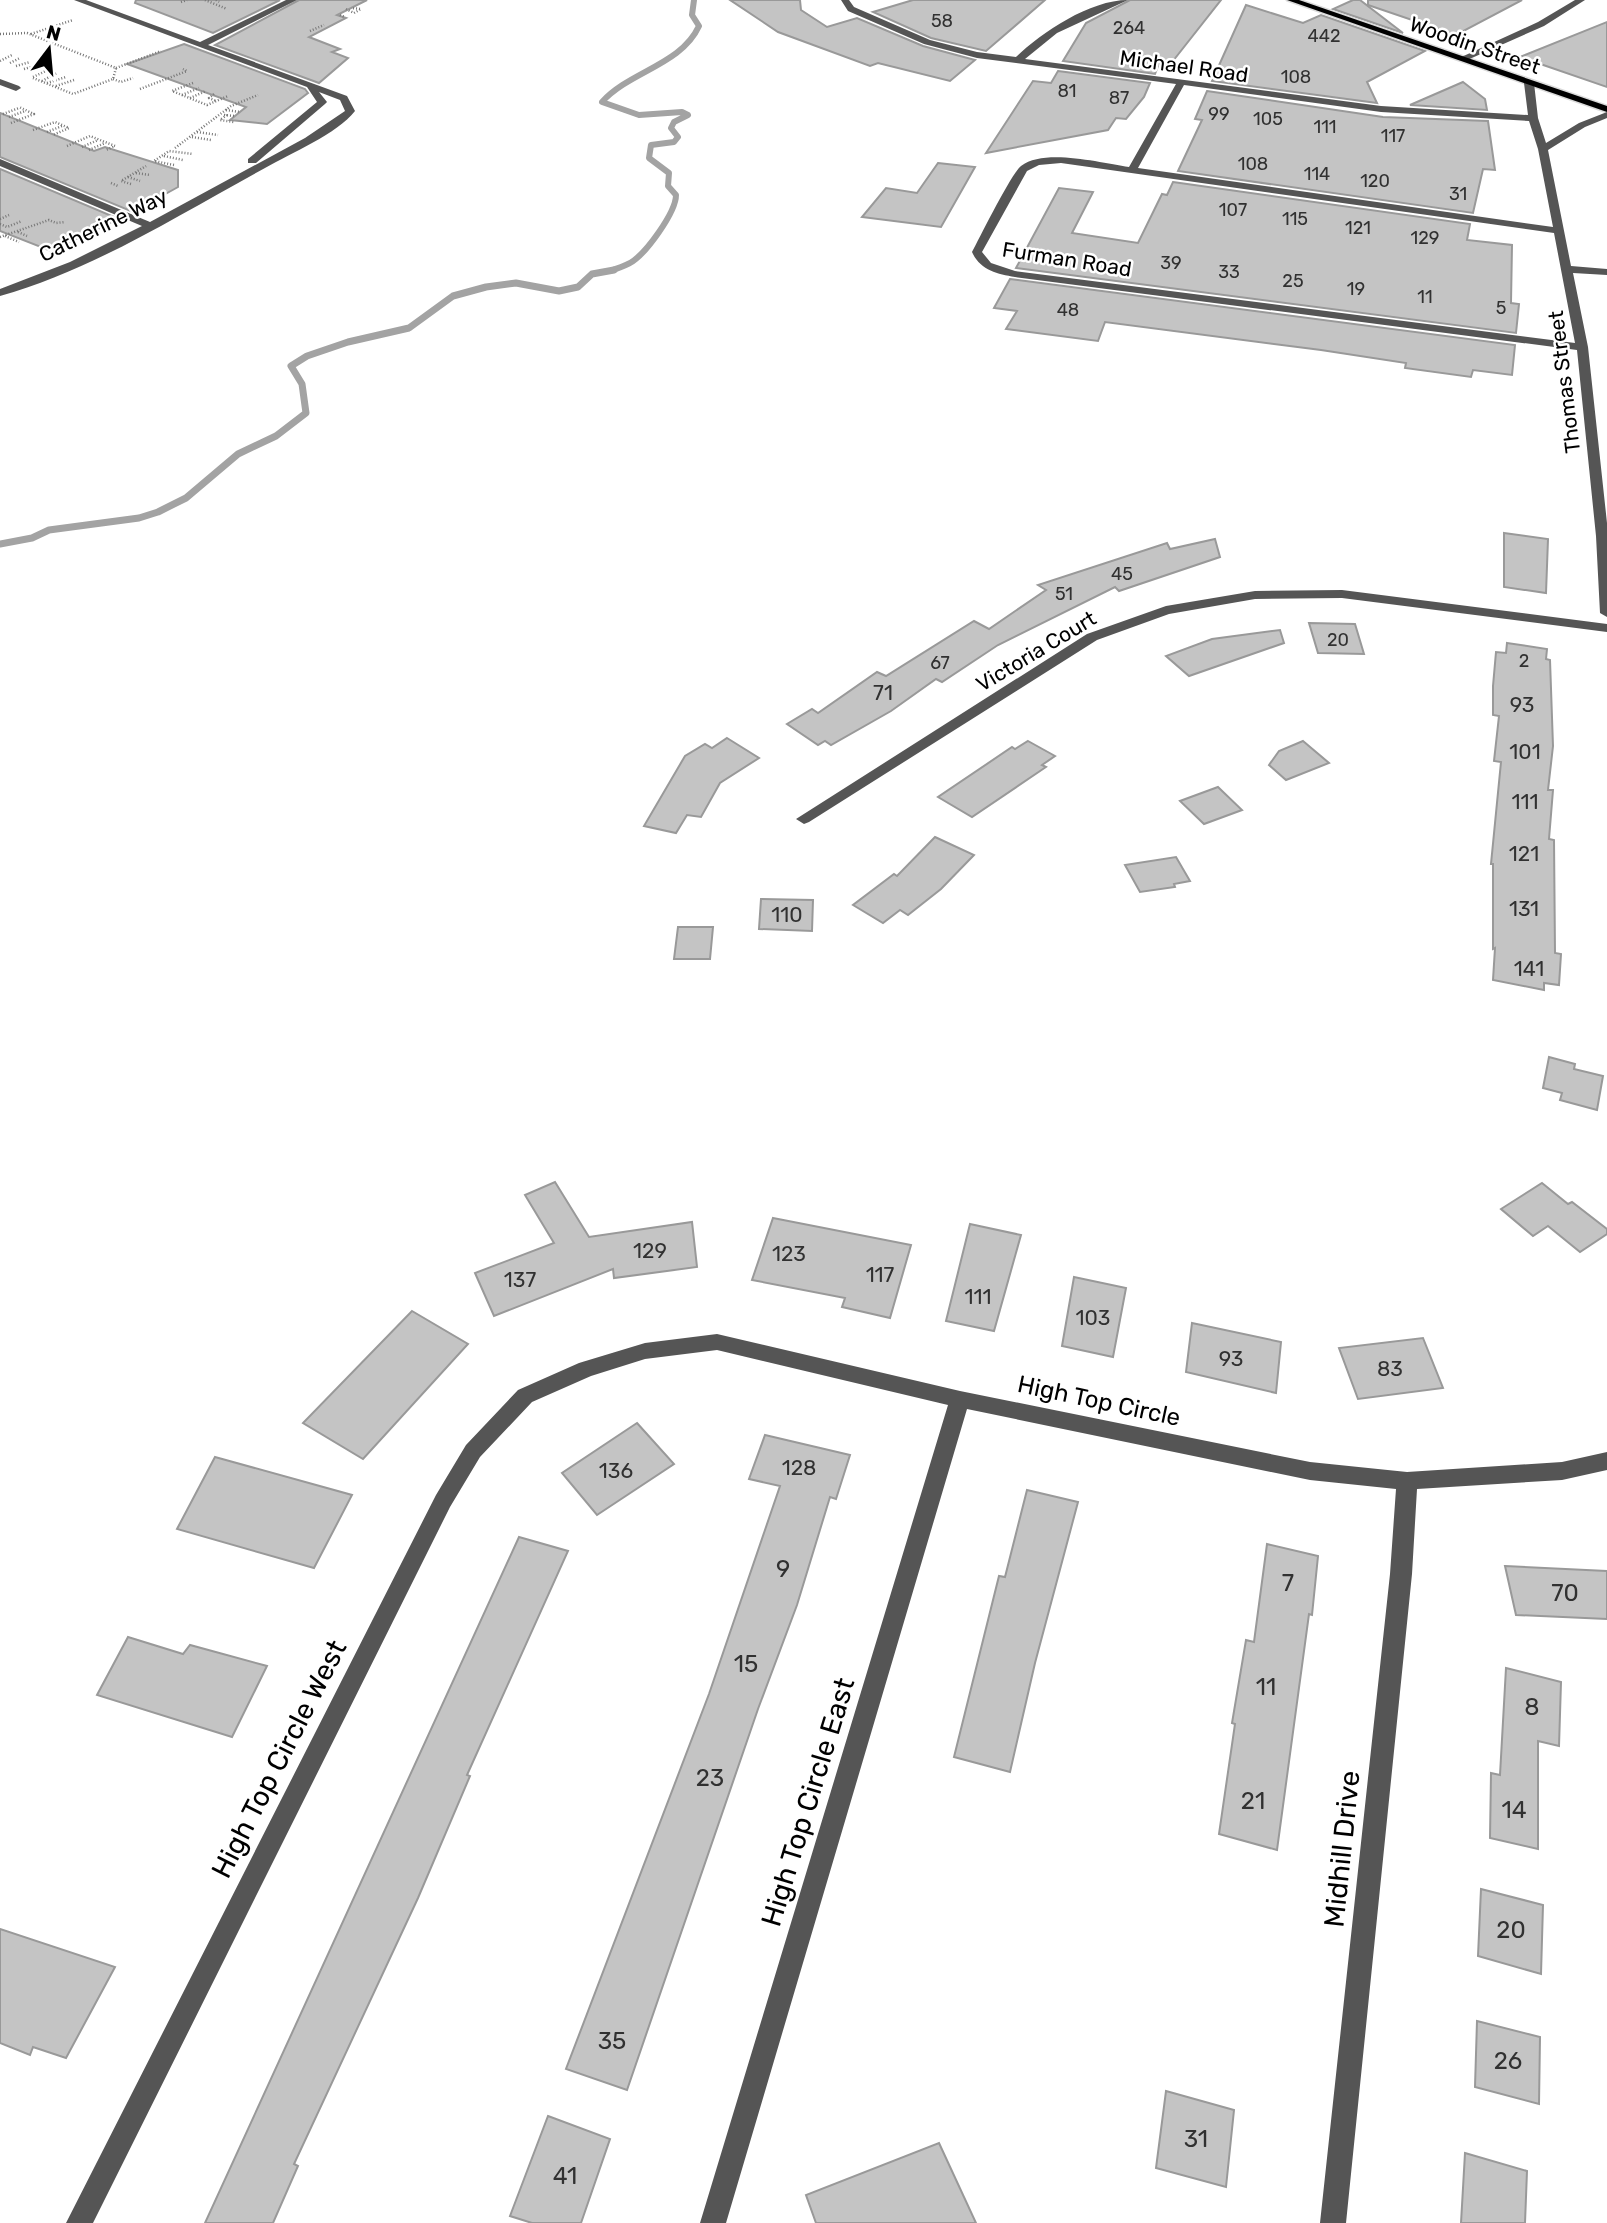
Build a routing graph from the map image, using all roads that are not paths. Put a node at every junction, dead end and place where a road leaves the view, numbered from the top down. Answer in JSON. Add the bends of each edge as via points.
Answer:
{"nodes":[{"id":1,"x":78,"y":0,"type":"edge"},
{"id":2,"x":293,"y":0,"type":"edge"},
{"id":3,"x":845,"y":0,"type":"edge"},
{"id":4,"x":1124,"y":0,"type":"edge"},
{"id":5,"x":1291,"y":0,"type":"edge"},
{"id":6,"x":1581,"y":0,"type":"edge"},
{"id":7,"x":199,"y":46,"type":"junction"},
{"id":8,"x":1462,"y":59,"type":"junction"},
{"id":9,"x":1017,"y":61,"type":"junction"},
{"id":10,"x":0,"y":82,"type":"edge"},
{"id":11,"x":1181,"y":83,"type":"junction"},
{"id":12,"x":1529,"y":83,"type":"junction"},
{"id":13,"x":16,"y":88,"type":"dead end"},
{"id":14,"x":311,"y":88,"type":"junction"},
{"id":15,"x":1607,"y":109,"type":"edge"},
{"id":16,"x":1607,"y":115,"type":"edge"},
{"id":17,"x":1533,"y":118,"type":"junction"},
{"id":18,"x":1543,"y":149,"type":"junction"},
{"id":19,"x":0,"y":162,"type":"edge"},
{"id":20,"x":1132,"y":170,"type":"junction"},
{"id":21,"x":220,"y":186,"type":"junction"},
{"id":22,"x":150,"y":226,"type":"junction"},
{"id":23,"x":1559,"y":230,"type":"junction"},
{"id":24,"x":1567,"y":269,"type":"junction"},
{"id":25,"x":1607,"y":272,"type":"edge"},
{"id":26,"x":0,"y":293,"type":"edge"},
{"id":27,"x":1582,"y":347,"type":"junction"},
{"id":28,"x":1594,"y":470,"type":"junction"},
{"id":29,"x":1607,"y":473,"type":"edge"},
{"id":30,"x":1607,"y":613,"type":"edge"},
{"id":31,"x":1607,"y":628,"type":"edge"},
{"id":32,"x":804,"y":819,"type":"dead end"},
{"id":33,"x":586,"y":1369,"type":"joint"},
{"id":34,"x":960,"y":1399,"type":"junction"},
{"id":35,"x":1607,"y":1461,"type":"edge"},
{"id":36,"x":1408,"y":1481,"type":"junction"},
{"id":37,"x":79,"y":2223,"type":"edge"},
{"id":38,"x":713,"y":2223,"type":"edge"},
{"id":39,"x":1333,"y":2223,"type":"edge"}],
"edges":[{"from":1,"to":7,"type":"street"},
{"from":2,"to":7,"type":"street"},
{"from":3,"to":9,"type":"street","name":"Michael Road","via":[[851,9],[927,42]]},
{"from":4,"to":9,"type":"street","via":[[1055,28]]},
{"from":5,"to":8,"type":"main road","name":"Woodin Street"},
{"from":6,"to":8,"type":"street","via":[[1541,24]]},
{"from":7,"to":14,"type":"street"},
{"from":8,"to":12,"type":"main road","name":"Woodin Street"},
{"from":9,"to":11,"type":"street","name":"Michael Road"},
{"from":10,"to":13,"type":"street"},
{"from":11,"to":17,"type":"street","name":"Michael Road","via":[[1381,109]]},
{"from":11,"to":20,"type":"street"},
{"from":12,"to":15,"type":"main road","name":"Woodin Street"},
{"from":12,"to":17,"type":"street","name":"Thomas Street"},
{"from":14,"to":21,"type":"street","name":"Catherine Way","via":[[321,100],[318,106]]},
{"from":14,"to":21,"type":"street","name":"Catherine Way","via":[[344,98],[350,106],[348,114]]},
{"from":16,"to":18,"type":"street"},
{"from":17,"to":18,"type":"street","name":"Thomas Street"},
{"from":18,"to":23,"type":"street","name":"Thomas Street"},
{"from":19,"to":22,"type":"street"},
{"from":20,"to":23,"type":"street","name":"Furman Road"},
{"from":20,"to":27,"type":"street","name":"Furman Road","via":[[1061,160],[1037,162],[1023,169],[979,244],[979,260],[1014,274]]},
{"from":21,"to":22,"type":"street","name":"Catherine Way"},
{"from":22,"to":26,"type":"street","name":"Catherine Way","via":[[74,264]]},
{"from":23,"to":24,"type":"street","name":"Thomas Street"},
{"from":24,"to":25,"type":"street"},
{"from":24,"to":27,"type":"street","name":"Thomas Street"},
{"from":27,"to":28,"type":"street","name":"Thomas Street"},
{"from":28,"to":29,"type":"street"},
{"from":28,"to":30,"type":"street","name":"Thomas Street"},
{"from":31,"to":32,"type":"street","name":"Victoria Court","via":[[1342,594],[1255,596],[1166,610],[1092,637]]},
{"from":33,"to":34,"type":"street","name":"High Top Circle","via":[[645,1351],[717,1342]]},
{"from":33,"to":37,"type":"street","name":"High Top Circle West","via":[[525,1396],[473,1451],[443,1501]]},
{"from":34,"to":36,"type":"street","name":"High Top Circle","via":[[1311,1471]]},
{"from":34,"to":38,"type":"street","name":"High Top Circle East"},
{"from":35,"to":36,"type":"street","name":"High Top Circle","via":[[1562,1471]]},
{"from":36,"to":39,"type":"street","name":"Midhill Drive"}]}
